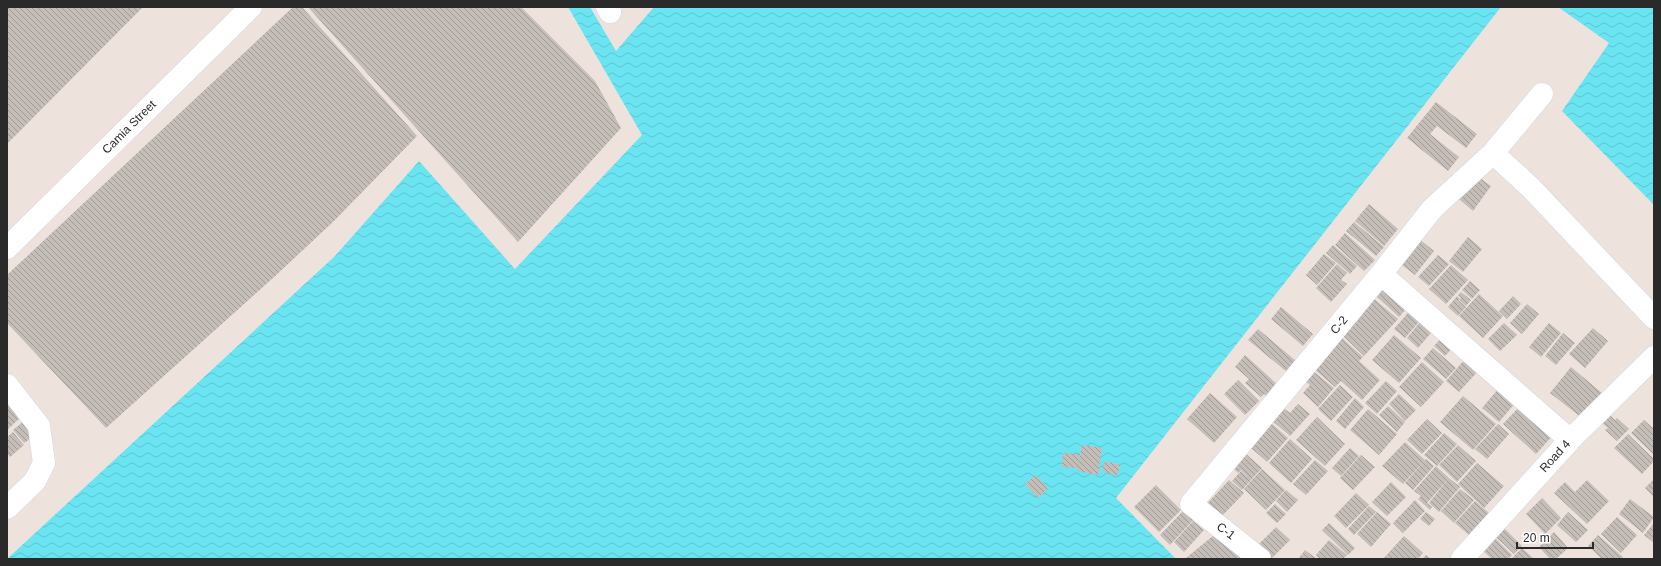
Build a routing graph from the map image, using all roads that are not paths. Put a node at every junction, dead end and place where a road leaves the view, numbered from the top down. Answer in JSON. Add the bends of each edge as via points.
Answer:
{"nodes":[{"id":1,"x":251,"y":7,"type":"edge"},
{"id":2,"x":1542,"y":94,"type":"dead end"},
{"id":3,"x":1493,"y":153,"type":"junction"},
{"id":4,"x":7,"y":248,"type":"edge"},
{"id":5,"x":1381,"y":274,"type":"junction"},
{"id":6,"x":1654,"y":318,"type":"edge"},
{"id":7,"x":1654,"y":357,"type":"edge"},
{"id":8,"x":7,"y":385,"type":"edge"},
{"id":9,"x":1570,"y":440,"type":"junction"},
{"id":10,"x":1191,"y":504,"type":"joint"},
{"id":11,"x":7,"y":508,"type":"edge"},
{"id":12,"x":1260,"y":559,"type":"edge"},
{"id":13,"x":1462,"y":559,"type":"edge"}],
"edges":[{"from":1,"to":4,"type":"street","name":"Camia Street"},
{"from":2,"to":3,"type":"street","name":"C-2"},
{"from":3,"to":5,"type":"street","name":"C-2","via":[[1432,209]]},
{"from":3,"to":6,"type":"street","via":[[1531,188]]},
{"from":5,"to":9,"type":"street"},
{"from":5,"to":10,"type":"street","name":"C-2"},
{"from":7,"to":9,"type":"street","name":"Road 4"},
{"from":8,"to":11,"type":"street","via":[[39,426],[44,464],[35,481]]},
{"from":9,"to":13,"type":"street","name":"Road 4"},
{"from":10,"to":12,"type":"street","name":"C-1"}]}
